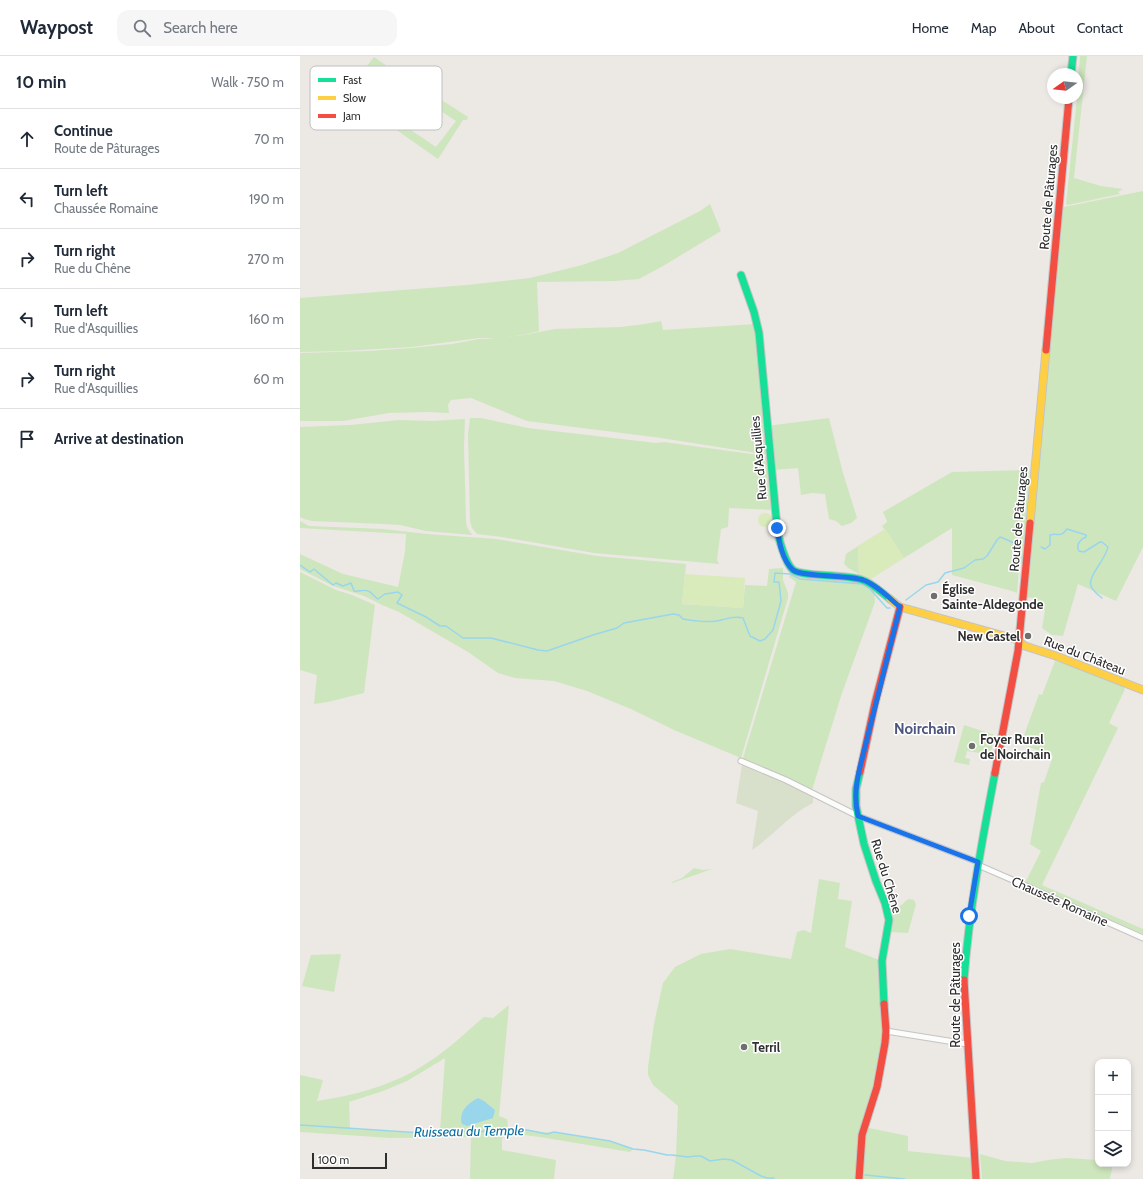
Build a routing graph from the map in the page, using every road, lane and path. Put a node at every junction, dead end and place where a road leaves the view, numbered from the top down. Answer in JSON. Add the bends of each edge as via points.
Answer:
{"nodes":[{"id":1,"x":1073,"y":56,"type":"edge"},
{"id":2,"x":1072,"y":68,"type":"edge"},
{"id":3,"x":1068,"y":104,"type":"edge"},
{"id":4,"x":741,"y":274,"type":"dead end"},
{"id":5,"x":900,"y":607,"type":"junction"},
{"id":6,"x":1019,"y":642,"type":"junction"},
{"id":7,"x":1143,"y":690,"type":"edge"},
{"id":8,"x":741,"y":761,"type":"dead end"},
{"id":9,"x":858,"y":816,"type":"junction"},
{"id":10,"x":978,"y":864,"type":"junction"},
{"id":11,"x":1143,"y":938,"type":"edge"},
{"id":12,"x":886,"y":1031,"type":"junction"},
{"id":13,"x":967,"y":1044,"type":"junction"},
{"id":14,"x":859,"y":1179,"type":"edge"},
{"id":15,"x":976,"y":1179,"type":"edge"}],
"edges":[{"from":1,"to":2,"type":"street"},
{"from":3,"to":6,"type":"street","name":"Route de Pâturages"},
{"from":4,"to":5,"type":"street","name":"Rue d'Asquillies","via":[[760,339],[777,528],[783,553],[789,565],[797,572],[863,580]]},
{"from":5,"to":6,"type":"street","name":"Rue du Château"},
{"from":5,"to":9,"type":"street","name":"Rue du Chêne","via":[[860,767],[855,796]]},
{"from":6,"to":7,"type":"street","name":"Rue du Château"},
{"from":6,"to":10,"type":"street","name":"Route de Pâturages"},
{"from":8,"to":9,"type":"street","name":"Chaussée Romaine","via":[[800,786]]},
{"from":9,"to":10,"type":"street","name":"Chaussée Romaine"},
{"from":9,"to":12,"type":"street","name":"Rue du Chêne","via":[[868,857],[889,917],[882,961]]},
{"from":10,"to":11,"type":"street","name":"Chaussée Romaine"},
{"from":10,"to":13,"type":"street","name":"Route de Pâturages","via":[[965,959]]},
{"from":12,"to":13,"type":"street"},
{"from":12,"to":14,"type":"street","name":"Rue du Chêne","via":[[877,1087],[862,1135]]},
{"from":13,"to":15,"type":"street","name":"Route de Pâturages"}]}
